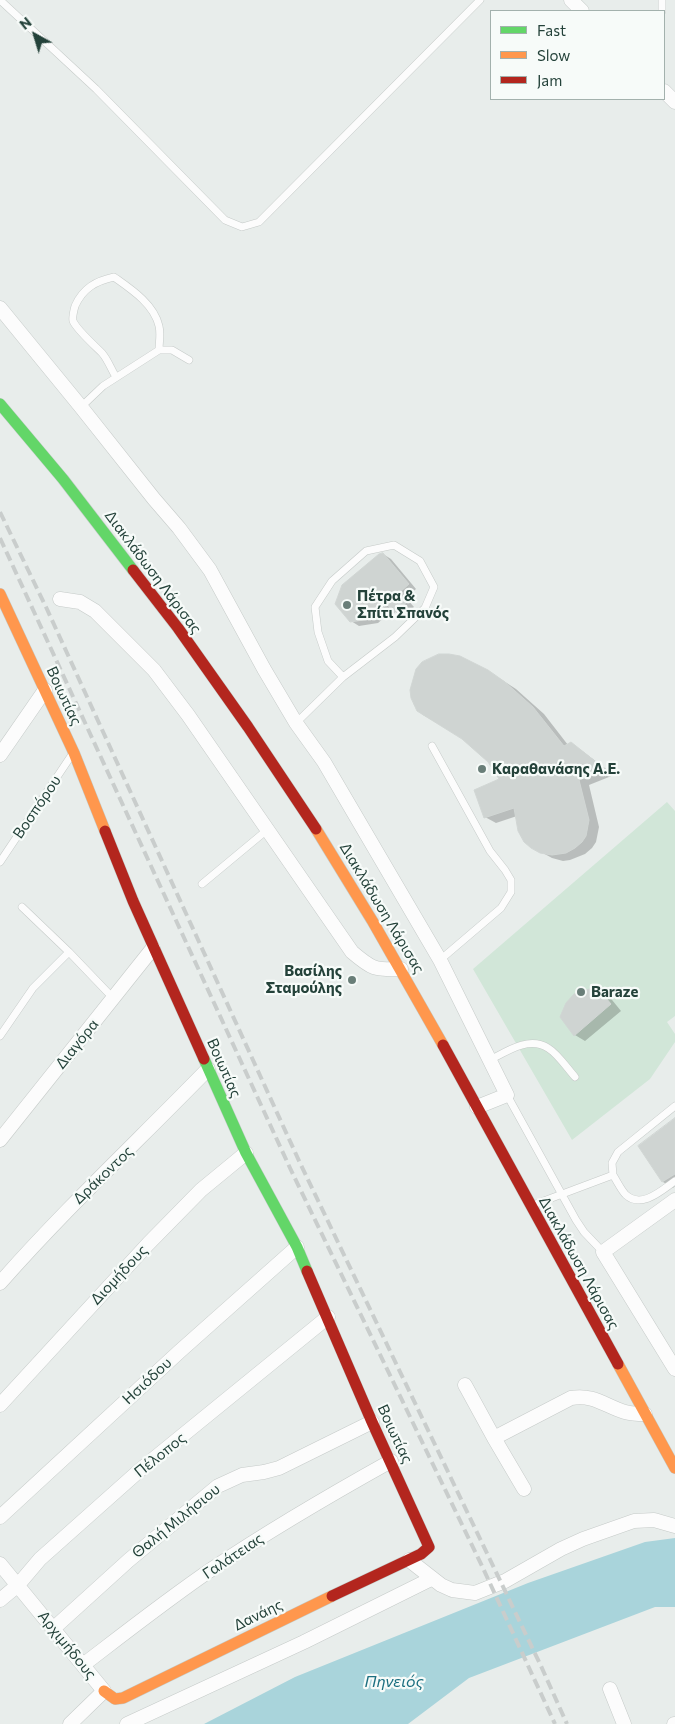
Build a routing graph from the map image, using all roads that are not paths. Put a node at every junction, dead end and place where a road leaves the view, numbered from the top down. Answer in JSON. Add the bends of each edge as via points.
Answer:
{"nodes":[{"id":1,"x":0,"y":0,"type":"edge"},
{"id":2,"x":480,"y":0,"type":"edge"},
{"id":3,"x":571,"y":0,"type":"edge"},
{"id":4,"x":581,"y":10,"type":"edge"},
{"id":5,"x":665,"y":92,"type":"edge"},
{"id":6,"x":675,"y":102,"type":"edge"},
{"id":7,"x":0,"y":308,"type":"edge"},
{"id":8,"x":158,"y":350,"type":"junction"},
{"id":9,"x":189,"y":360,"type":"dead end"},
{"id":10,"x":116,"y":377,"type":"junction"},
{"id":11,"x":0,"y":404,"type":"edge"},
{"id":12,"x":81,"y":407,"type":"junction"},
{"id":13,"x":0,"y":594,"type":"edge"},
{"id":14,"x":60,"y":599,"type":"dead end"},
{"id":15,"x":343,"y":677,"type":"junction"},
{"id":16,"x":46,"y":690,"type":"junction"},
{"id":17,"x":296,"y":722,"type":"junction"},
{"id":18,"x":432,"y":746,"type":"dead end"},
{"id":19,"x":74,"y":753,"type":"junction"},
{"id":20,"x":0,"y":755,"type":"edge"},
{"id":21,"x":268,"y":830,"type":"junction"},
{"id":22,"x":0,"y":862,"type":"edge"},
{"id":23,"x":202,"y":884,"type":"dead end"},
{"id":24,"x":22,"y":907,"type":"dead end"},
{"id":25,"x":153,"y":948,"type":"junction"},
{"id":26,"x":69,"y":952,"type":"junction"},
{"id":27,"x":440,"y":960,"type":"junction"},
{"id":28,"x":401,"y":969,"type":"junction"},
{"id":29,"x":114,"y":999,"type":"junction"},
{"id":30,"x":0,"y":1036,"type":"edge"},
{"id":31,"x":490,"y":1060,"type":"junction"},
{"id":32,"x":208,"y":1069,"type":"junction"},
{"id":33,"x":575,"y":1077,"type":"dead end"},
{"id":34,"x":507,"y":1095,"type":"junction"},
{"id":35,"x":675,"y":1106,"type":"edge"},
{"id":36,"x":477,"y":1107,"type":"junction"},
{"id":37,"x":0,"y":1140,"type":"edge"},
{"id":38,"x":246,"y":1153,"type":"junction"},
{"id":39,"x":613,"y":1175,"type":"junction"},
{"id":40,"x":675,"y":1181,"type":"edge"},
{"id":41,"x":562,"y":1194,"type":"junction"},
{"id":42,"x":675,"y":1200,"type":"edge"},
{"id":43,"x":530,"y":1206,"type":"junction"},
{"id":44,"x":297,"y":1247,"type":"junction"},
{"id":45,"x":603,"y":1252,"type":"junction"},
{"id":46,"x":0,"y":1283,"type":"edge"},
{"id":47,"x":328,"y":1317,"type":"junction"},
{"id":48,"x":675,"y":1369,"type":"edge"},
{"id":49,"x":465,"y":1385,"type":"dead end"},
{"id":50,"x":0,"y":1405,"type":"edge"},
{"id":51,"x":645,"y":1414,"type":"junction"},
{"id":52,"x":372,"y":1422,"type":"junction"},
{"id":53,"x":494,"y":1438,"type":"junction"},
{"id":54,"x":391,"y":1461,"type":"junction"},
{"id":55,"x":675,"y":1468,"type":"edge"},
{"id":56,"x":524,"y":1489,"type":"dead end"},
{"id":57,"x":0,"y":1518,"type":"edge"},
{"id":58,"x":675,"y":1526,"type":"edge"},
{"id":59,"x":428,"y":1550,"type":"joint"},
{"id":60,"x":408,"y":1560,"type":"junction"},
{"id":61,"x":0,"y":1564,"type":"edge"},
{"id":62,"x":431,"y":1579,"type":"junction"},
{"id":63,"x":18,"y":1585,"type":"junction"},
{"id":64,"x":0,"y":1600,"type":"edge"},
{"id":65,"x":54,"y":1628,"type":"junction"},
{"id":66,"x":84,"y":1665,"type":"junction"},
{"id":67,"x":610,"y":1689,"type":"dead end"},
{"id":68,"x":104,"y":1691,"type":"junction"},
{"id":69,"x":70,"y":1724,"type":"edge"},
{"id":70,"x":126,"y":1724,"type":"edge"},
{"id":71,"x":624,"y":1724,"type":"edge"}],
"edges":[{"from":1,"to":2,"type":"lane","via":[[96,89],[225,220],[242,227],[259,222]]},
{"from":3,"to":4,"type":"street"},
{"from":5,"to":6,"type":"street"},
{"from":7,"to":12,"type":"street"},
{"from":8,"to":9,"type":"lane","via":[[172,350]]},
{"from":8,"to":10,"type":"lane"},
{"from":8,"to":10,"type":"lane","via":[[159,326],[152,311],[137,294],[114,277],[90,286],[79,298],[73,311],[73,321],[103,355]]},
{"from":10,"to":12,"type":"lane"},
{"from":11,"to":28,"type":"street","name":"Διακλάδωση Λάρισας","via":[[100,527],[213,676],[312,820]]},
{"from":12,"to":17,"type":"street","via":[[210,570]]},
{"from":13,"to":16,"type":"street","name":"Βοιωτίας"},
{"from":14,"to":21,"type":"street","via":[[80,602],[95,611],[154,670]]},
{"from":15,"to":15,"type":"lane","via":[[395,637],[425,608],[434,587],[420,561],[394,545],[366,551],[332,581],[316,607],[318,632],[328,661]]},
{"from":15,"to":17,"type":"lane"},
{"from":16,"to":19,"type":"street","name":"Βοιωτίας"},
{"from":16,"to":20,"type":"street"},
{"from":17,"to":27,"type":"street","via":[[324,762]]},
{"from":18,"to":27,"type":"lane","via":[[490,851],[511,880],[511,892],[500,908]]},
{"from":19,"to":22,"type":"lane","name":"Βοσπόρου"},
{"from":19,"to":25,"type":"street","name":"Βοιωτίας"},
{"from":21,"to":23,"type":"lane"},
{"from":21,"to":28,"type":"street","via":[[352,952],[368,966],[379,970]]},
{"from":24,"to":26,"type":"lane"},
{"from":25,"to":29,"type":"street","name":"Διαγόρα"},
{"from":25,"to":32,"type":"street","name":"Βοιωτίας"},
{"from":26,"to":29,"type":"lane"},
{"from":26,"to":30,"type":"lane","via":[[33,988]]},
{"from":27,"to":31,"type":"street"},
{"from":28,"to":36,"type":"street","name":"Διακλάδωση Λάρισας"},
{"from":29,"to":37,"type":"street","name":"Διαγόρα"},
{"from":31,"to":33,"type":"lane","via":[[517,1046],[537,1043],[549,1048]]},
{"from":31,"to":34,"type":"street"},
{"from":32,"to":38,"type":"street","name":"Βοιωτίας"},
{"from":32,"to":46,"type":"street","name":"Δράκοντος","via":[[82,1195]]},
{"from":34,"to":36,"type":"street"},
{"from":34,"to":41,"type":"lane"},
{"from":35,"to":39,"type":"lane","via":[[618,1152],[612,1162]]},
{"from":36,"to":43,"type":"street","name":"Διακλάδωση Λάρισας"},
{"from":38,"to":44,"type":"street","name":"Βοιωτίας"},
{"from":38,"to":50,"type":"street","name":"Διομήδους","via":[[201,1190],[148,1244]]},
{"from":39,"to":40,"type":"lane","via":[[626,1195],[636,1200],[646,1199]]},
{"from":39,"to":41,"type":"lane"},
{"from":41,"to":43,"type":"lane"},
{"from":41,"to":45,"type":"lane","via":[[584,1232]]},
{"from":42,"to":45,"type":"street"},
{"from":43,"to":51,"type":"street","name":"Διακλάδωση Λάρισας"},
{"from":44,"to":47,"type":"street","name":"Βοιωτίας"},
{"from":44,"to":57,"type":"street","name":"Ησιόδου"},
{"from":45,"to":48,"type":"street"},
{"from":47,"to":52,"type":"street","name":"Βοιωτίας"},
{"from":47,"to":63,"type":"street","name":"Πέλοπος","via":[[140,1470],[40,1559]]},
{"from":49,"to":53,"type":"street"},
{"from":51,"to":53,"type":"street","via":[[624,1412],[593,1398],[580,1396]]},
{"from":51,"to":55,"type":"street","name":"Διακλάδωση Λάρισας"},
{"from":52,"to":54,"type":"street","name":"Βοιωτίας"},
{"from":52,"to":65,"type":"street","name":"Θαλή Μιλήσιου","via":[[278,1468],[242,1475],[218,1486]]},
{"from":53,"to":56,"type":"street"},
{"from":54,"to":59,"type":"street","name":"Βοιωτίας","via":[[427,1540]]},
{"from":54,"to":66,"type":"street","name":"Γαλάτειας","via":[[273,1529],[211,1570]]},
{"from":58,"to":62,"type":"street","via":[[654,1520],[626,1523],[561,1549],[505,1581],[475,1593],[452,1590]]},
{"from":59,"to":60,"type":"street","name":"Δανάης"},
{"from":60,"to":62,"type":"street"},
{"from":60,"to":68,"type":"street","name":"Δανάης","via":[[123,1698],[112,1699]]},
{"from":61,"to":63,"type":"street","name":"Αρχιμήδους"},
{"from":62,"to":70,"type":"street"},
{"from":63,"to":64,"type":"street","name":"Πέλοπος"},
{"from":63,"to":65,"type":"street","name":"Αρχιμήδους"},
{"from":65,"to":66,"type":"street","name":"Αρχιμήδους"},
{"from":66,"to":68,"type":"street","name":"Αρχιμήδους"},
{"from":67,"to":71,"type":"street"},
{"from":68,"to":69,"type":"street","name":"Αρχιμήδους"}]}
